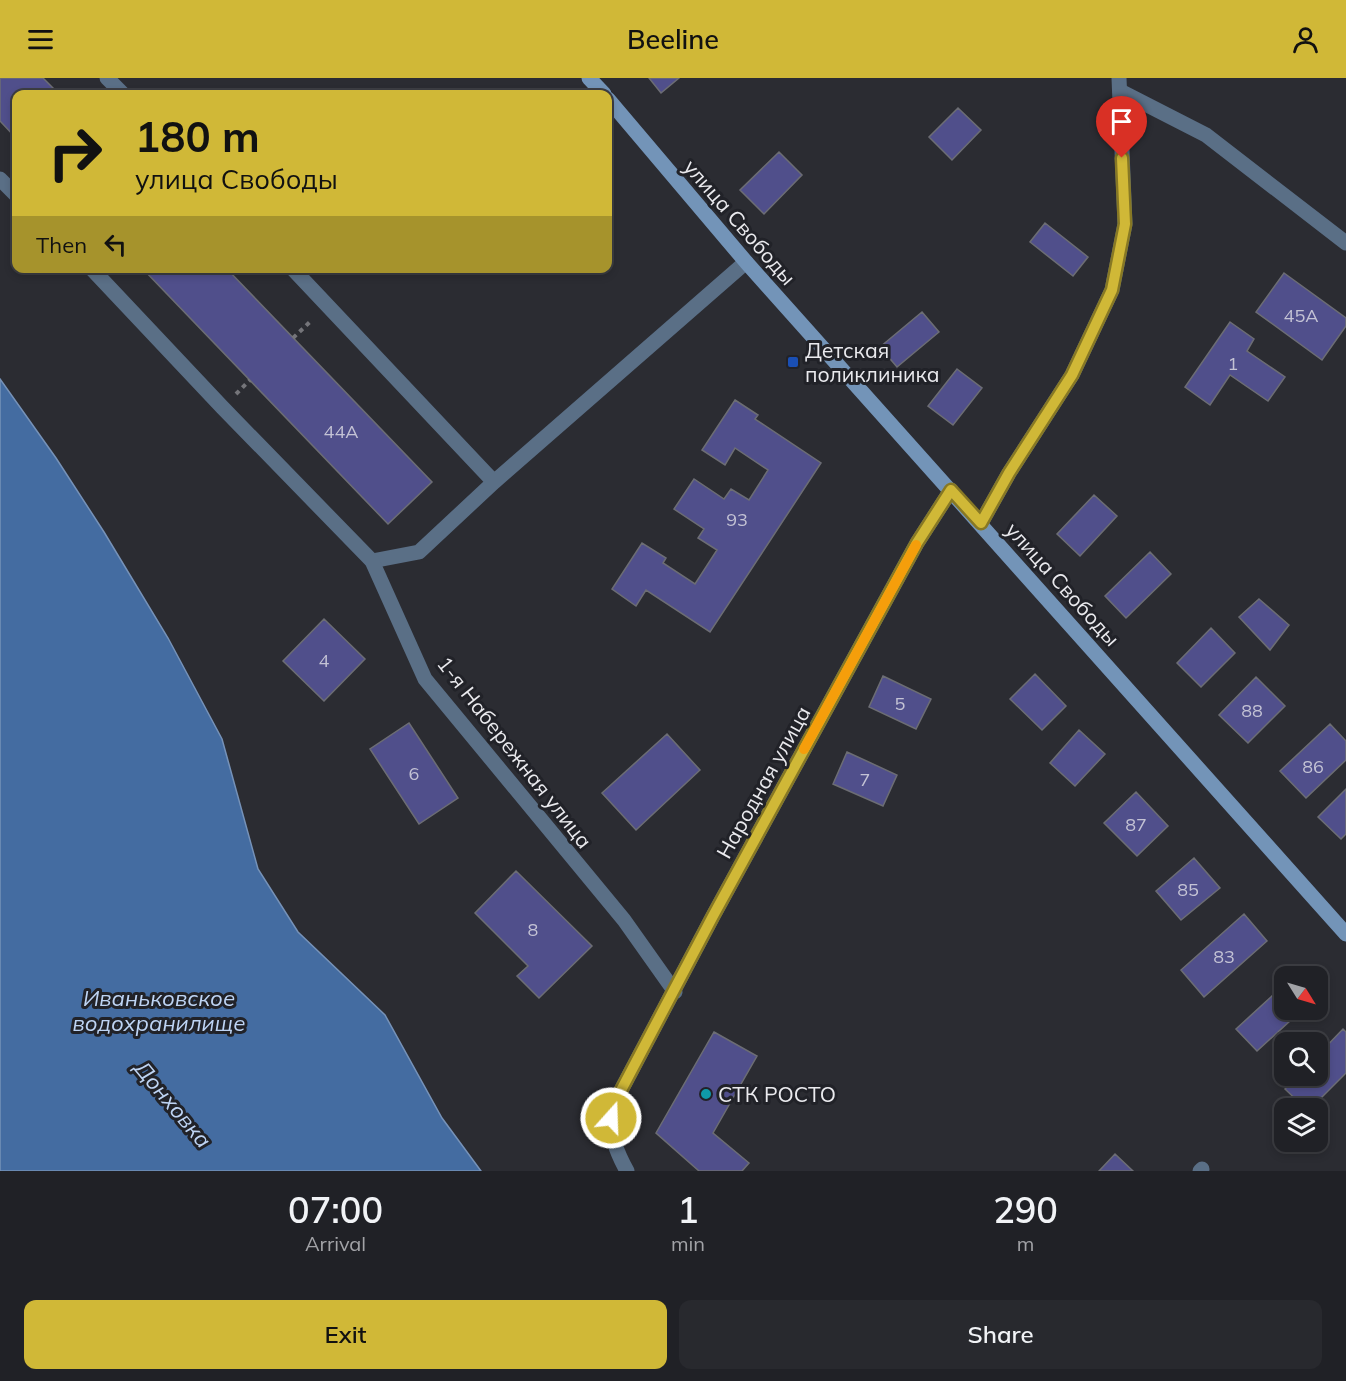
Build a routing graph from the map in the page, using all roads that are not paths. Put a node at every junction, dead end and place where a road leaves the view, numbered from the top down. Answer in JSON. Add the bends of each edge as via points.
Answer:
{"nodes":[{"id":1,"x":107,"y":78,"type":"edge"},
{"id":2,"x":590,"y":78,"type":"edge"},
{"id":3,"x":1119,"y":85,"type":"edge"},
{"id":4,"x":119,"y":90,"type":"edge"},
{"id":5,"x":600,"y":90,"type":"edge"},
{"id":6,"x":612,"y":104,"type":"edge"},
{"id":7,"x":0,"y":179,"type":"edge"},
{"id":8,"x":12,"y":191,"type":"edge"},
{"id":9,"x":1346,"y":243,"type":"edge"},
{"id":10,"x":746,"y":262,"type":"junction"},
{"id":11,"x":96,"y":273,"type":"edge"},
{"id":12,"x":297,"y":273,"type":"edge"},
{"id":13,"x":494,"y":482,"type":"junction"},
{"id":14,"x":951,"y":490,"type":"junction"},
{"id":15,"x":981,"y":523,"type":"junction"},
{"id":16,"x":372,"y":561,"type":"junction"},
{"id":17,"x":1346,"y":934,"type":"edge"},
{"id":18,"x":675,"y":992,"type":"junction"},
{"id":19,"x":627,"y":1171,"type":"edge"}],
"edges":[{"from":1,"to":4,"type":"street"},
{"from":2,"to":5,"type":"main road"},
{"from":3,"to":9,"type":"street","via":[[1206,135]]},
{"from":3,"to":15,"type":"street","via":[[1125,224],[1112,290],[1072,375]]},
{"from":6,"to":10,"type":"main road","name":"улица Свободы"},
{"from":7,"to":8,"type":"street"},
{"from":10,"to":13,"type":"street"},
{"from":10,"to":14,"type":"main road","name":"улица Свободы"},
{"from":11,"to":16,"type":"street","name":"1-я Набережная улица"},
{"from":12,"to":13,"type":"street"},
{"from":13,"to":16,"type":"street","via":[[419,552]]},
{"from":14,"to":15,"type":"main road","name":"улица Свободы"},
{"from":14,"to":18,"type":"street","name":"Народная улица","via":[[917,543]]},
{"from":15,"to":17,"type":"main road","name":"улица Свободы"},
{"from":16,"to":18,"type":"street","name":"1-я Набережная улица","via":[[425,679],[624,920]]},
{"from":18,"to":19,"type":"street","name":"Народная улица","via":[[617,1098],[611,1118],[617,1153]]}]}
